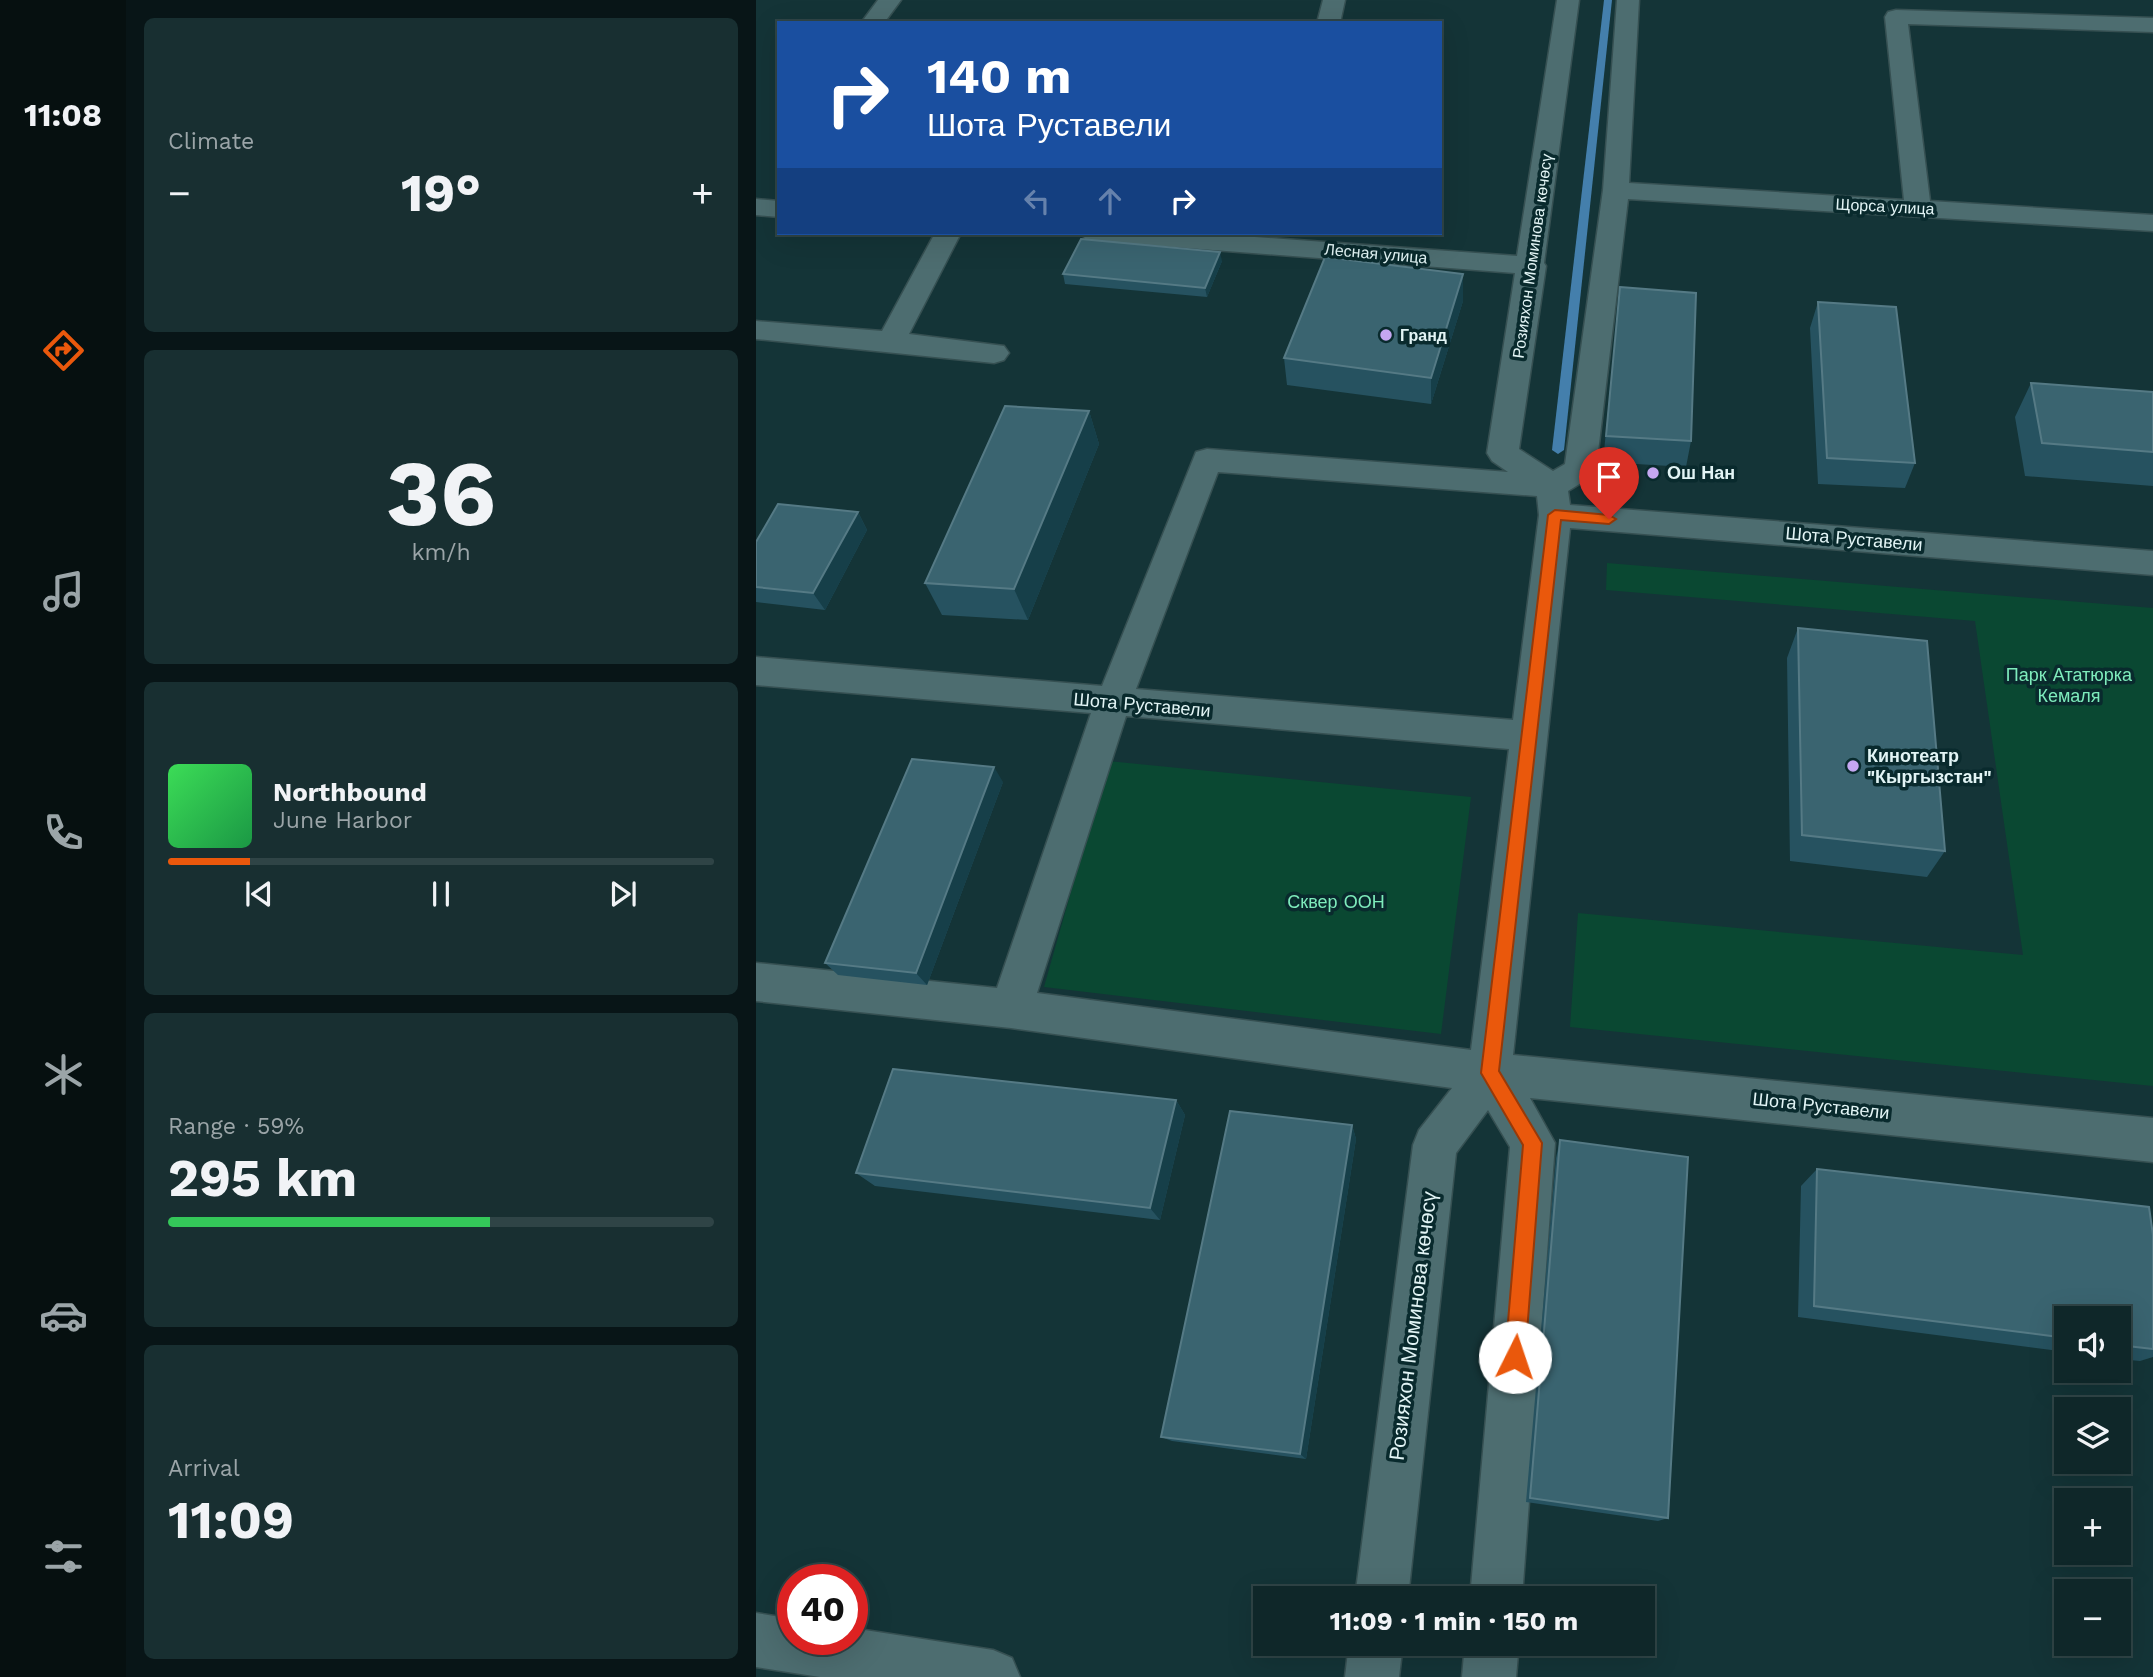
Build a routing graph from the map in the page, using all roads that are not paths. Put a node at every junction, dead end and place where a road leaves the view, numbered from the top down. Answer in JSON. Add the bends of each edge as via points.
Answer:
{"nodes":[{"id":1,"x":890,"y":0,"type":"edge"},
{"id":2,"x":1334,"y":0,"type":"edge"},
{"id":3,"x":1568,"y":0,"type":"edge"},
{"id":4,"x":1628,"y":0,"type":"edge"},
{"id":5,"x":874,"y":21,"type":"edge"},
{"id":6,"x":1329,"y":21,"type":"edge"},
{"id":7,"x":2153,"y":26,"type":"edge"},
{"id":8,"x":1616,"y":190,"type":"junction"},
{"id":9,"x":756,"y":207,"type":"edge"},
{"id":10,"x":1918,"y":208,"type":"junction"},
{"id":11,"x":777,"y":209,"type":"edge"},
{"id":12,"x":2153,"y":223,"type":"edge"},
{"id":13,"x":947,"y":235,"type":"edge"},
{"id":14,"x":1160,"y":235,"type":"edge"},
{"id":15,"x":1258,"y":238,"type":"edge"},
{"id":16,"x":1532,"y":266,"type":"junction"},
{"id":17,"x":756,"y":330,"type":"edge"},
{"id":18,"x":891,"y":341,"type":"junction"},
{"id":19,"x":994,"y":353,"type":"dead end"},
{"id":20,"x":1553,"y":500,"type":"junction"},
{"id":21,"x":2153,"y":564,"type":"edge"},
{"id":22,"x":756,"y":671,"type":"edge"},
{"id":23,"x":1113,"y":702,"type":"junction"},
{"id":24,"x":1529,"y":736,"type":"junction"},
{"id":25,"x":756,"y":982,"type":"edge"},
{"id":26,"x":1011,"y":1009,"type":"junction"},
{"id":27,"x":1490,"y":1073,"type":"junction"},
{"id":28,"x":2153,"y":1140,"type":"edge"},
{"id":29,"x":1382,"y":1586,"type":"edge"},
{"id":30,"x":1497,"y":1586,"type":"edge"},
{"id":31,"x":756,"y":1640,"type":"edge"},
{"id":32,"x":1374,"y":1656,"type":"edge"},
{"id":33,"x":1491,"y":1656,"type":"edge"},
{"id":34,"x":993,"y":1677,"type":"edge"},
{"id":35,"x":1372,"y":1677,"type":"edge"},
{"id":36,"x":1489,"y":1677,"type":"edge"}],
"edges":[{"from":1,"to":5,"type":"street"},
{"from":2,"to":6,"type":"street"},
{"from":3,"to":16,"type":"street","name":"Розияхон Моминова көчөсү"},
{"from":4,"to":8,"type":"street"},
{"from":7,"to":10,"type":"street","via":[[1896,17]]},
{"from":8,"to":10,"type":"street","name":"Щорса улица"},
{"from":8,"to":20,"type":"street","via":[[1580,469]]},
{"from":9,"to":11,"type":"street"},
{"from":10,"to":12,"type":"street","name":"Щорса улица"},
{"from":13,"to":18,"type":"street"},
{"from":14,"to":15,"type":"street","name":"Лесная улица"},
{"from":15,"to":16,"type":"street","name":"Лесная улица"},
{"from":16,"to":20,"type":"street","name":"Розияхон Моминова көчөсү","via":[[1503,453]]},
{"from":17,"to":18,"type":"street"},
{"from":18,"to":19,"type":"street"},
{"from":20,"to":21,"type":"street","name":"Шота Руставели"},
{"from":20,"to":23,"type":"street","name":"Шота Руставели","via":[[1207,460]]},
{"from":20,"to":24,"type":"street"},
{"from":22,"to":23,"type":"street","name":"Шота Руставели"},
{"from":23,"to":24,"type":"street","name":"Шота Руставели"},
{"from":23,"to":26,"type":"street"},
{"from":24,"to":27,"type":"street"},
{"from":25,"to":26,"type":"street","name":"Шота Руставели"},
{"from":26,"to":27,"type":"street","name":"Шота Руставели"},
{"from":27,"to":28,"type":"street","name":"Шота Руставели"},
{"from":27,"to":29,"type":"street","name":"Розияхон Моминова көчөсү","via":[[1435,1145]]},
{"from":27,"to":30,"type":"street","via":[[1533,1143]]},
{"from":31,"to":34,"type":"street"},
{"from":32,"to":35,"type":"street"},
{"from":33,"to":36,"type":"street"}]}
